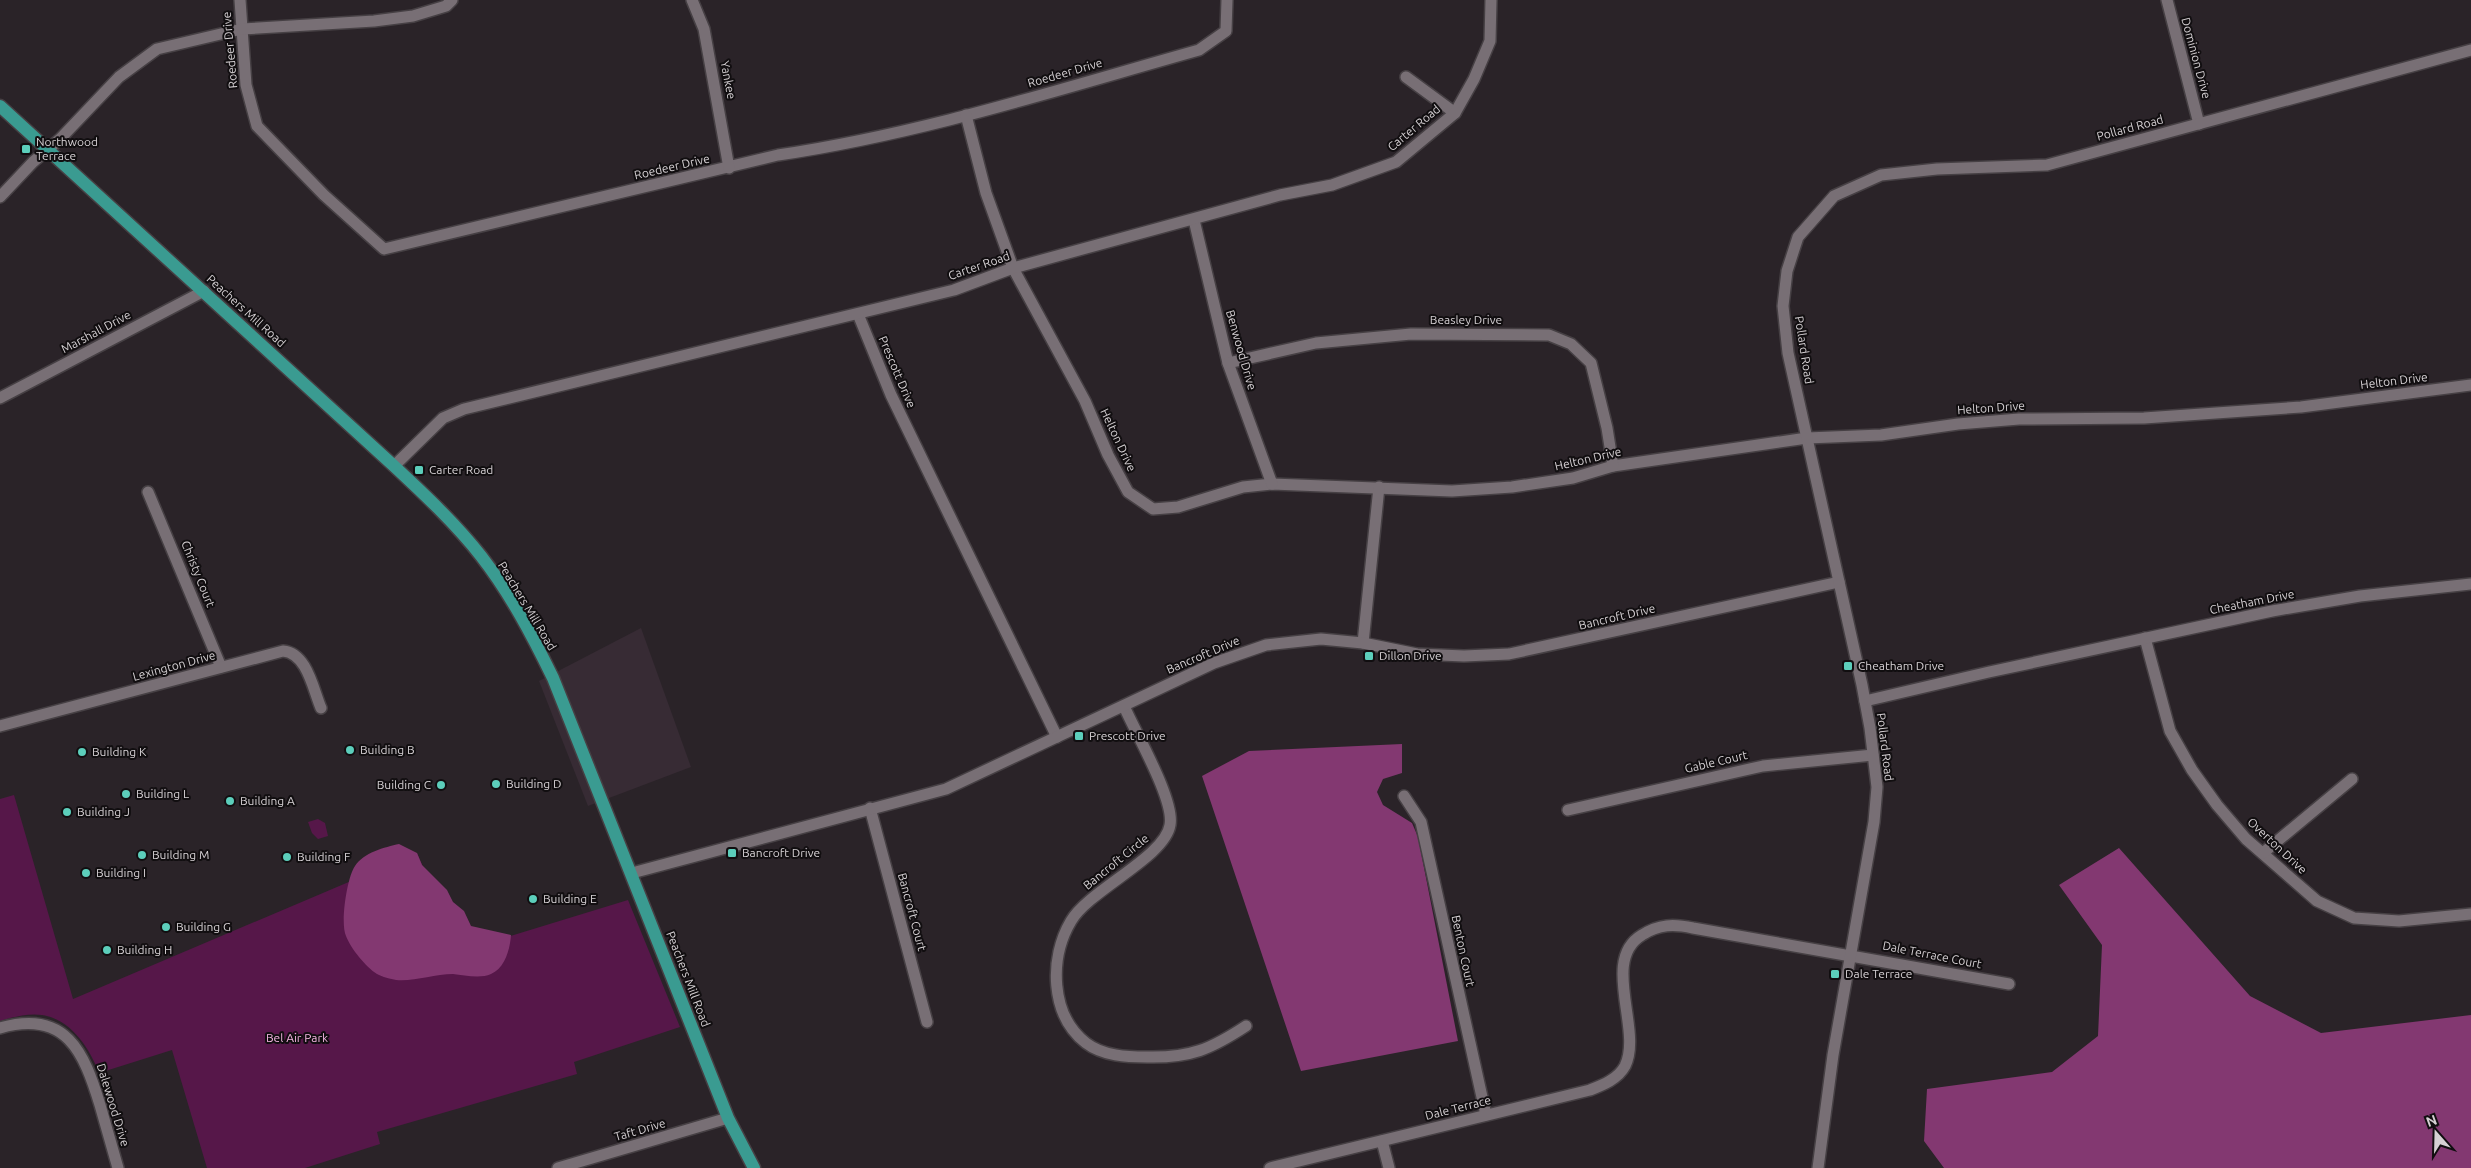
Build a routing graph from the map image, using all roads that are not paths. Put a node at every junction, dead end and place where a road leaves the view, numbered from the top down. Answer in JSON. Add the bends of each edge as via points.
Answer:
{"nodes":[{"id":1,"x":240,"y":0,"type":"edge"},
{"id":2,"x":452,"y":0,"type":"edge"},
{"id":3,"x":692,"y":0,"type":"edge"},
{"id":4,"x":1227,"y":0,"type":"edge"},
{"id":5,"x":1491,"y":0,"type":"edge"},
{"id":6,"x":2166,"y":0,"type":"edge"},
{"id":7,"x":242,"y":29,"type":"junction"},
{"id":8,"x":2471,"y":50,"type":"edge"},
{"id":9,"x":1406,"y":77,"type":"dead end"},
{"id":10,"x":0,"y":106,"type":"edge"},
{"id":11,"x":1454,"y":113,"type":"junction"},
{"id":12,"x":966,"y":115,"type":"junction"},
{"id":13,"x":2199,"y":124,"type":"junction"},
{"id":14,"x":47,"y":149,"type":"junction"},
{"id":15,"x":729,"y":168,"type":"junction"},
{"id":16,"x":0,"y":197,"type":"edge"},
{"id":17,"x":1194,"y":220,"type":"junction"},
{"id":18,"x":1013,"y":268,"type":"junction"},
{"id":19,"x":204,"y":291,"type":"junction"},
{"id":20,"x":858,"y":314,"type":"junction"},
{"id":21,"x":1228,"y":363,"type":"junction"},
{"id":22,"x":2471,"y":385,"type":"edge"},
{"id":23,"x":0,"y":398,"type":"edge"},
{"id":24,"x":1807,"y":438,"type":"junction"},
{"id":25,"x":394,"y":466,"type":"junction"},
{"id":26,"x":1612,"y":466,"type":"junction"},
{"id":27,"x":1272,"y":484,"type":"junction"},
{"id":28,"x":1379,"y":487,"type":"junction"},
{"id":29,"x":148,"y":492,"type":"dead end"},
{"id":30,"x":1839,"y":582,"type":"junction"},
{"id":31,"x":2471,"y":584,"type":"edge"},
{"id":32,"x":2145,"y":638,"type":"junction"},
{"id":33,"x":1363,"y":643,"type":"junction"},
{"id":34,"x":221,"y":667,"type":"junction"},
{"id":35,"x":1865,"y":701,"type":"junction"},
{"id":36,"x":1124,"y":706,"type":"junction"},
{"id":37,"x":321,"y":708,"type":"dead end"},
{"id":38,"x":0,"y":726,"type":"edge"},
{"id":39,"x":1057,"y":737,"type":"junction"},
{"id":40,"x":1874,"y":755,"type":"junction"},
{"id":41,"x":2352,"y":780,"type":"dead end"},
{"id":42,"x":1404,"y":796,"type":"dead end"},
{"id":43,"x":870,"y":808,"type":"junction"},
{"id":44,"x":1568,"y":810,"type":"dead end"},
{"id":45,"x":2263,"y":853,"type":"junction"},
{"id":46,"x":632,"y":873,"type":"junction"},
{"id":47,"x":2471,"y":914,"type":"edge"},
{"id":48,"x":1850,"y":954,"type":"junction"},
{"id":49,"x":2009,"y":984,"type":"dead end"},
{"id":50,"x":927,"y":1022,"type":"dead end"},
{"id":51,"x":1246,"y":1026,"type":"dead end"},
{"id":52,"x":0,"y":1028,"type":"edge"},
{"id":53,"x":1486,"y":1115,"type":"junction"},
{"id":54,"x":728,"y":1118,"type":"junction"},
{"id":55,"x":1382,"y":1141,"type":"junction"},
{"id":56,"x":118,"y":1168,"type":"edge"},
{"id":57,"x":558,"y":1168,"type":"edge"},
{"id":58,"x":754,"y":1168,"type":"edge"},
{"id":59,"x":1270,"y":1168,"type":"edge"},
{"id":60,"x":1389,"y":1168,"type":"edge"},
{"id":61,"x":1818,"y":1168,"type":"edge"}],
"edges":[{"from":1,"to":7,"type":"street","name":"Roedeer Drive"},
{"from":2,"to":7,"type":"street","via":[[446,6],[412,16]]},
{"from":3,"to":15,"type":"street","name":"Yankee","via":[[704,29]]},
{"from":4,"to":12,"type":"street","name":"Roedeer Drive","via":[[1226,31],[1199,50]]},
{"from":5,"to":11,"type":"street","name":"Carter Road","via":[[1490,41],[1474,79]]},
{"from":6,"to":13,"type":"street","name":"Dominion Drive"},
{"from":7,"to":14,"type":"street","via":[[157,49],[119,78]]},
{"from":7,"to":15,"type":"street","name":"Roedeer Drive","via":[[246,85],[257,126],[324,195],[384,249]]},
{"from":8,"to":13,"type":"street","name":"Pollard Road"},
{"from":9,"to":11,"type":"street"},
{"from":10,"to":14,"type":"main road","name":"Peachers Mill Road"},
{"from":11,"to":17,"type":"street","name":"Carter Road","via":[[1396,162],[1332,185],[1280,195]]},
{"from":12,"to":15,"type":"street","name":"Roedeer Drive"},
{"from":12,"to":18,"type":"street","name":"Helton Drive","via":[[986,193]]},
{"from":13,"to":24,"type":"street","name":"Pollard Road","via":[[2047,165],[1937,169],[1881,175],[1834,196],[1798,237],[1786,271],[1784,306],[1788,353]]},
{"from":14,"to":16,"type":"street"},
{"from":14,"to":19,"type":"main road","name":"Peachers Mill Road"},
{"from":17,"to":18,"type":"street","name":"Carter Road"},
{"from":17,"to":21,"type":"street","name":"Benwood Drive"},
{"from":18,"to":20,"type":"street","name":"Carter Road","via":[[954,290]]},
{"from":18,"to":27,"type":"street","name":"Helton Drive","via":[[1085,400],[1128,492],[1153,509],[1178,507],[1243,487]]},
{"from":19,"to":23,"type":"street","name":"Marshall Drive"},
{"from":19,"to":25,"type":"main road","name":"Peachers Mill Road"},
{"from":20,"to":25,"type":"street","name":"Carter Road","via":[[464,409],[443,418]]},
{"from":20,"to":39,"type":"street","name":"Prescott Drive","via":[[891,395]]},
{"from":21,"to":26,"type":"street","name":"Beasley Drive","via":[[1316,343],[1411,334],[1549,335],[1571,344],[1591,363],[1607,428]]},
{"from":21,"to":27,"type":"street","name":"Benwood Drive"},
{"from":22,"to":24,"type":"street","name":"Helton Drive","via":[[2301,407],[2144,418],[2019,419],[1881,435]]},
{"from":24,"to":26,"type":"street","name":"Helton Drive"},
{"from":24,"to":30,"type":"street","name":"Pollard Road"},
{"from":25,"to":46,"type":"main road","name":"Peachers Mill Road","via":[[441,510],[480,556],[524,622],[559,692]]},
{"from":26,"to":28,"type":"street","name":"Helton Drive","via":[[1573,478],[1512,487],[1452,491]]},
{"from":27,"to":28,"type":"street","name":"Helton Drive"},
{"from":28,"to":33,"type":"street"},
{"from":29,"to":34,"type":"street","name":"Christy Court"},
{"from":30,"to":33,"type":"street","name":"Bancroft Drive","via":[[1509,654],[1417,654]]},
{"from":30,"to":35,"type":"street","name":"Pollard Road"},
{"from":31,"to":32,"type":"street","name":"Cheatham Drive","via":[[2360,596]]},
{"from":32,"to":35,"type":"street","name":"Cheatham Drive"},
{"from":32,"to":45,"type":"street","name":"Overton Drive","via":[[2170,731],[2217,805],[2246,839]]},
{"from":33,"to":36,"type":"street","name":"Bancroft Drive","via":[[1286,641],[1250,649]]},
{"from":34,"to":37,"type":"street","name":"Lexington Drive","via":[[277,651],[289,651],[300,658]]},
{"from":34,"to":38,"type":"street","name":"Lexington Drive"},
{"from":35,"to":40,"type":"street","name":"Pollard Road"},
{"from":36,"to":39,"type":"street","name":"Bancroft Drive"},
{"from":36,"to":51,"type":"street","name":"Bancroft Circle","via":[[1156,772],[1168,805],[1170,826],[1160,844],[1132,869],[1100,890],[1071,920],[1059,947],[1056,985],[1066,1021],[1086,1043],[1116,1056],[1149,1057],[1183,1056],[1216,1046]]},
{"from":39,"to":43,"type":"street","name":"Bancroft Drive","via":[[964,782]]},
{"from":40,"to":44,"type":"street","name":"Gable Court","via":[[1763,766]]},
{"from":40,"to":48,"type":"street","name":"Pollard Road","via":[[1877,787],[1874,822]]},
{"from":41,"to":45,"type":"street"},
{"from":42,"to":53,"type":"street","name":"Benton Court","via":[[1421,822]]},
{"from":43,"to":46,"type":"street","name":"Bancroft Drive"},
{"from":43,"to":50,"type":"street","name":"Bancroft Court"},
{"from":45,"to":47,"type":"street","name":"Overton Drive","via":[[2317,901],[2354,918],[2399,921]]},
{"from":46,"to":54,"type":"main road","name":"Peachers Mill Road"},
{"from":48,"to":49,"type":"street","name":"Dale Terrace Court"},
{"from":48,"to":53,"type":"street","name":"Dale Terrace","via":[[1681,926],[1659,926],[1638,937],[1625,957],[1623,971],[1630,1046],[1619,1074],[1608,1083],[1590,1090]]},
{"from":48,"to":61,"type":"street","name":"Pollard Road"},
{"from":52,"to":56,"type":"street","name":"Dalewood Drive","via":[[15,1024],[38,1025],[58,1031],[79,1049],[91,1076]]},
{"from":53,"to":55,"type":"street","name":"Dale Terrace"},
{"from":54,"to":57,"type":"street","name":"Taft Drive"},
{"from":54,"to":58,"type":"main road","name":"Peachers Mill Road"},
{"from":55,"to":59,"type":"street","name":"Dale Terrace"},
{"from":55,"to":60,"type":"street"}]}
